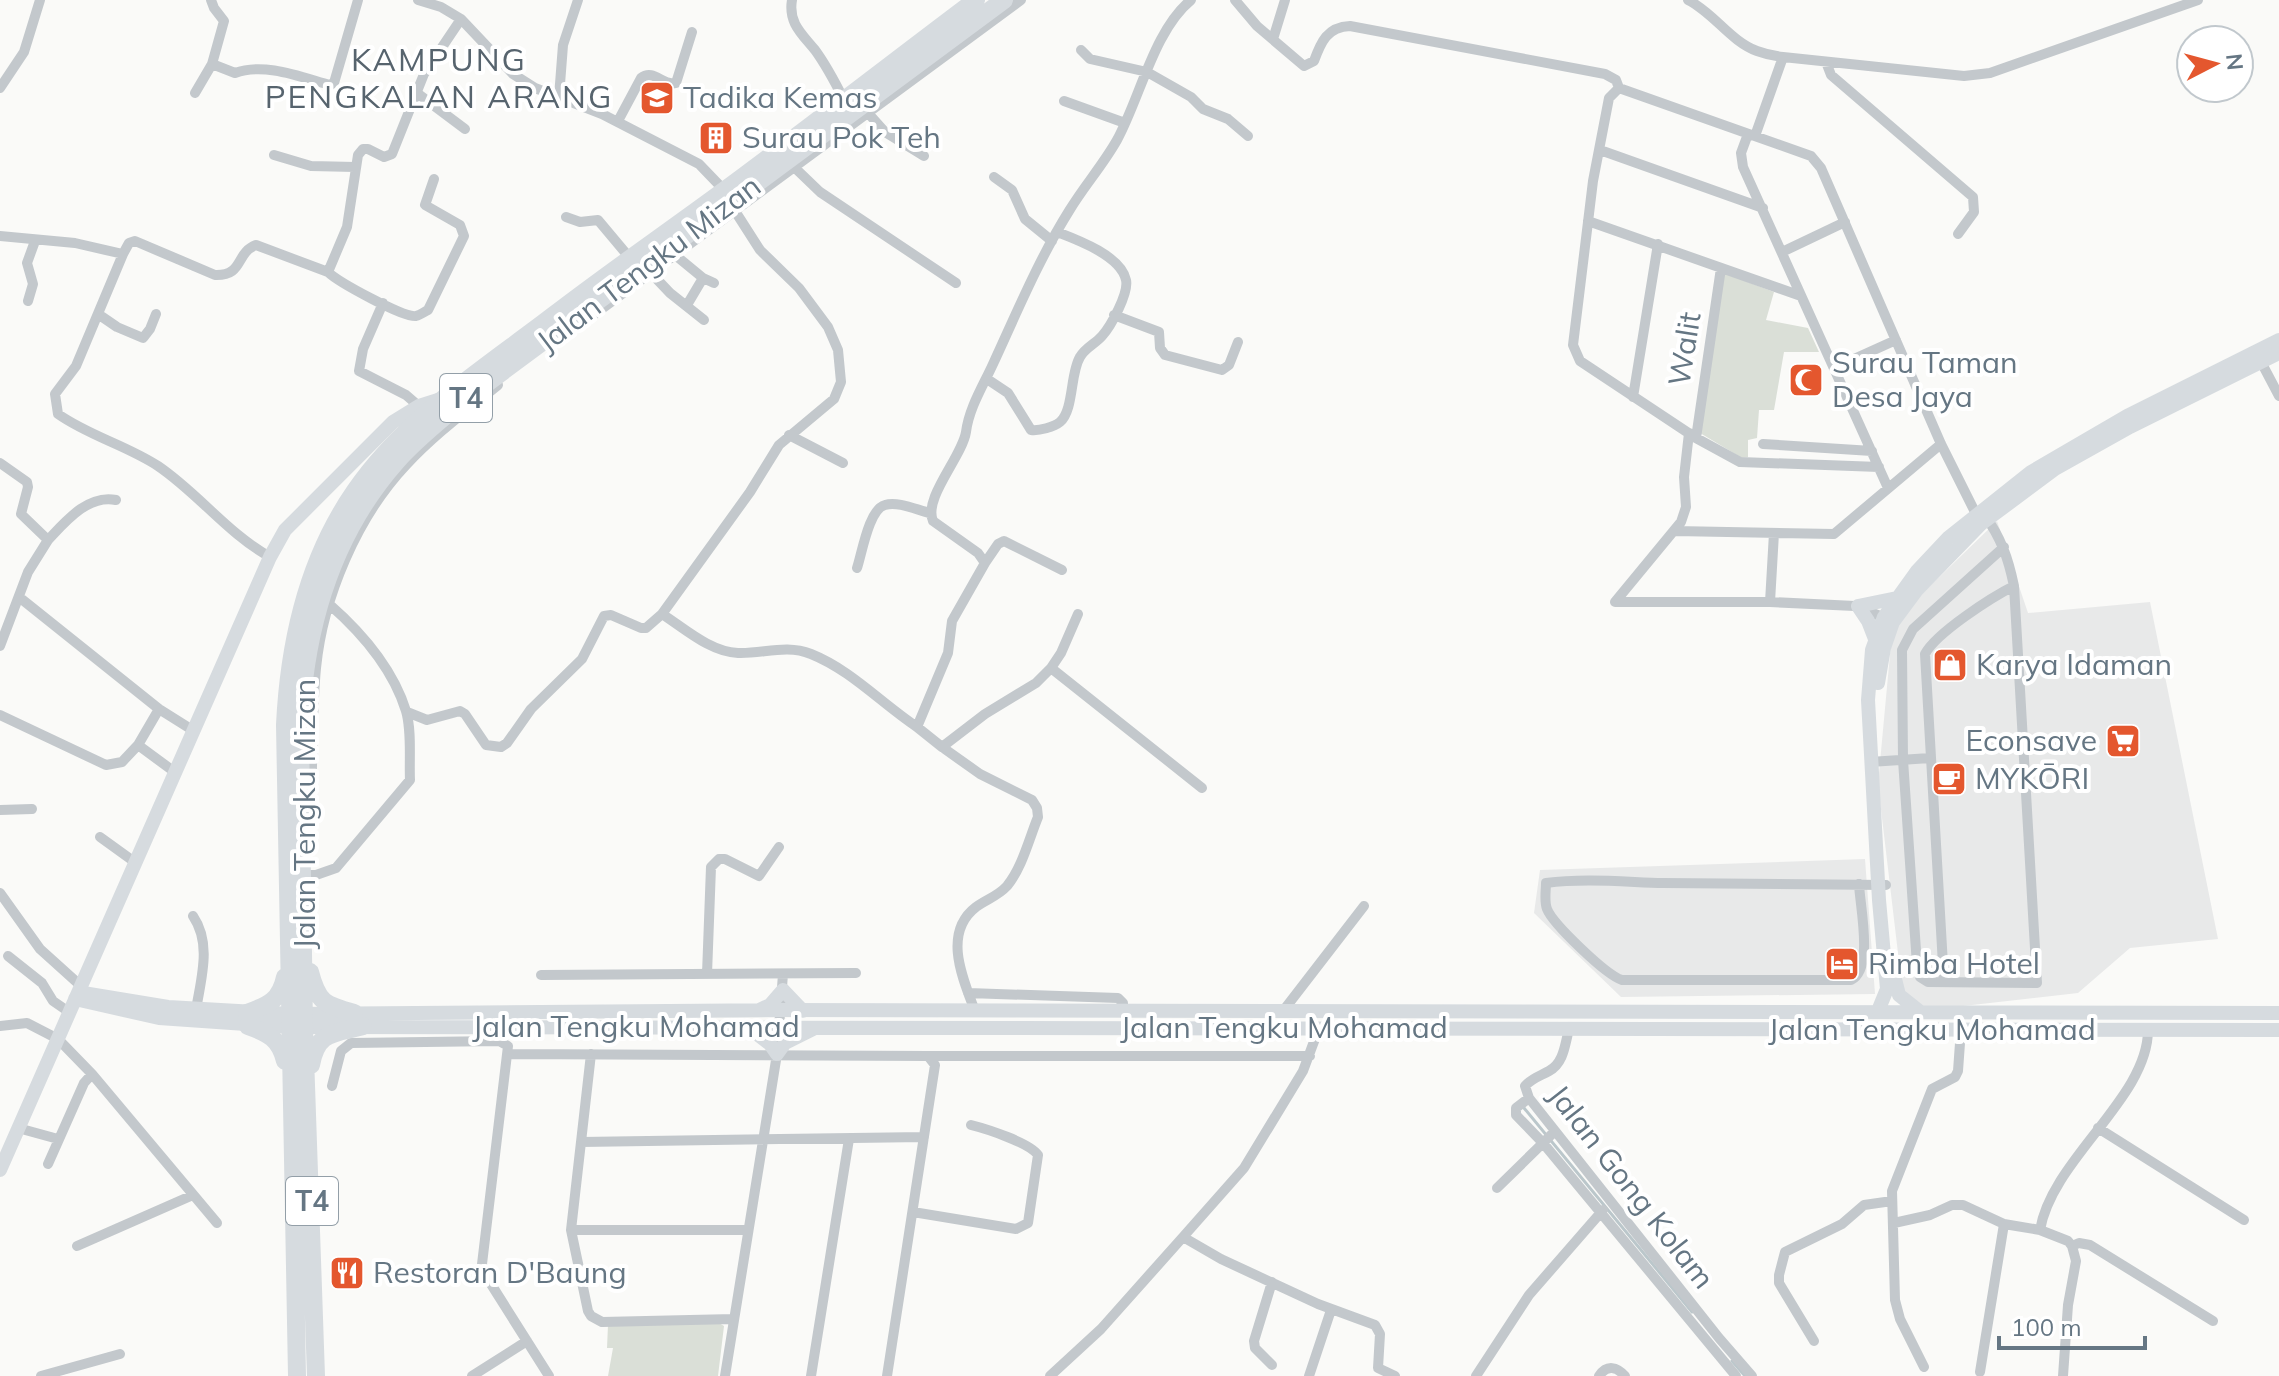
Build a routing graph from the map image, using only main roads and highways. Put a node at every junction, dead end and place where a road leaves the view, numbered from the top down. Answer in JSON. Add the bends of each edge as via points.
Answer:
{"nodes":[{"id":1,"x":976,"y":0,"type":"edge"},
{"id":2,"x":1004,"y":0,"type":"edge"},
{"id":3,"x":2279,"y":340,"type":"edge"},
{"id":4,"x":2279,"y":353,"type":"edge"},
{"id":5,"x":2259,"y":357,"type":"junction"},
{"id":6,"x":422,"y":410,"type":"junction"},
{"id":7,"x":1981,"y":517,"type":"junction"},
{"id":8,"x":1897,"y":598,"type":"junction"},
{"id":9,"x":1888,"y":620,"type":"junction"},
{"id":10,"x":1875,"y":639,"type":"junction"},
{"id":11,"x":1874,"y":762,"type":"junction"},
{"id":12,"x":1882,"y":885,"type":"junction"},
{"id":13,"x":298,"y":952,"type":"junction"},
{"id":14,"x":88,"y":968,"type":"junction"},
{"id":15,"x":74,"y":1001,"type":"junction"},
{"id":16,"x":104,"y":1002,"type":"junction"},
{"id":17,"x":759,"y":1011,"type":"junction"},
{"id":18,"x":803,"y":1011,"type":"junction"},
{"id":19,"x":1704,"y":1011,"type":"junction"},
{"id":20,"x":1878,"y":1011,"type":"junction"},
{"id":21,"x":1919,"y":1011,"type":"junction"},
{"id":22,"x":2147,"y":1012,"type":"junction"},
{"id":23,"x":2279,"y":1013,"type":"edge"},
{"id":24,"x":247,"y":1020,"type":"junction"},
{"id":25,"x":297,"y":1020,"type":"junction"},
{"id":26,"x":359,"y":1020,"type":"junction"},
{"id":27,"x":748,"y":1027,"type":"junction"},
{"id":28,"x":817,"y":1027,"type":"junction"},
{"id":29,"x":1737,"y":1029,"type":"junction"},
{"id":30,"x":2148,"y":1030,"type":"junction"},
{"id":31,"x":2279,"y":1030,"type":"edge"},
{"id":32,"x":299,"y":1095,"type":"junction"},
{"id":33,"x":6,"y":1142,"type":"edge"},
{"id":34,"x":0,"y":1170,"type":"edge"},
{"id":35,"x":297,"y":1376,"type":"edge"},
{"id":36,"x":316,"y":1376,"type":"edge"}],
"edges":[{"from":1,"to":6,"type":"highway","name":"Jalan Tengku Mizan","number":"T4"},
{"from":2,"to":13,"type":"highway","name":"Jalan Tengku Mizan","number":"T4","via":[[464,400],[396,462],[368,498],[338,553],[308,642],[300,729],[304,875]]},
{"from":3,"to":5,"type":"main road"},
{"from":4,"to":5,"type":"main road"},
{"from":5,"to":7,"type":"main road","via":[[2055,469]]},
{"from":6,"to":13,"type":"highway","name":"Jalan Tengku Mizan","number":"T4","via":[[353,493],[314,565],[300,610],[285,725]]},
{"from":6,"to":14,"type":"main road","via":[[393,422],[285,530]]},
{"from":7,"to":8,"type":"main road","via":[[1917,571]]},
{"from":7,"to":9,"type":"main road"},
{"from":8,"to":9,"type":"main road"},
{"from":8,"to":10,"type":"main road","via":[[1858,606]]},
{"from":9,"to":10,"type":"main road"},
{"from":9,"to":11,"type":"main road","via":[[1877,686]]},
{"from":10,"to":11,"type":"main road","via":[[1868,700]]},
{"from":11,"to":12,"type":"main road"},
{"from":12,"to":20,"type":"main road","via":[[1887,989]]},
{"from":12,"to":21,"type":"main road","via":[[1893,977],[1899,995]]},
{"from":13,"to":24,"type":"highway","via":[[277,999]]},
{"from":13,"to":25,"type":"highway","name":"Jalan Tengku Mizan","number":"T4"},
{"from":13,"to":26,"type":"highway","via":[[321,999]]},
{"from":14,"to":15,"type":"main road"},
{"from":14,"to":16,"type":"main road"},
{"from":15,"to":16,"type":"main road"},
{"from":15,"to":16,"type":"main road"},
{"from":15,"to":33,"type":"main road","via":[[18,1128]]},
{"from":16,"to":24,"type":"main road"},
{"from":16,"to":24,"type":"main road","via":[[159,1018]]},
{"from":17,"to":18,"type":"main road","name":"Jalan Tengku Mohamad"},
{"from":17,"to":18,"type":"main road","via":[[783,990]]},
{"from":17,"to":26,"type":"main road","name":"Jalan Tengku Mohamad"},
{"from":18,"to":19,"type":"main road","name":"Jalan Tengku Mohamad"},
{"from":19,"to":20,"type":"main road","name":"Jalan Tengku Mohamad"},
{"from":19,"to":29,"type":"main road","via":[[1706,1020],[1721,1020]]},
{"from":20,"to":21,"type":"main road","name":"Jalan Tengku Mohamad"},
{"from":21,"to":22,"type":"main road","name":"Jalan Tengku Mohamad"},
{"from":22,"to":23,"type":"main road","name":"Jalan Tengku Mohamad"},
{"from":22,"to":30,"type":"main road"},
{"from":24,"to":25,"type":"main road","name":"Jalan Tengku Mohamad"},
{"from":24,"to":32,"type":"highway","via":[[282,1048]]},
{"from":25,"to":26,"type":"main road","name":"Jalan Tengku Mohamad"},
{"from":25,"to":32,"type":"highway","name":"Jalan Tengku Mizan","number":"T4"},
{"from":26,"to":27,"type":"main road","name":"Jalan Tengku Mohamad"},
{"from":26,"to":32,"type":"highway","via":[[317,1043]]},
{"from":27,"to":28,"type":"main road","name":"Jalan Tengku Mohamad"},
{"from":27,"to":28,"type":"main road","via":[[777,1054],[785,1043]]},
{"from":28,"to":29,"type":"main road","name":"Jalan Tengku Mohamad"},
{"from":29,"to":30,"type":"main road","name":"Jalan Tengku Mohamad"},
{"from":30,"to":31,"type":"main road","name":"Jalan Tengku Mohamad"},
{"from":32,"to":35,"type":"highway","name":"Jalan Tengku Mizan","number":"T4"},
{"from":32,"to":36,"type":"highway","name":"Jalan Tengku Mizan","number":"T4","via":[[312,1189]]},
{"from":33,"to":34,"type":"main road"}]}
